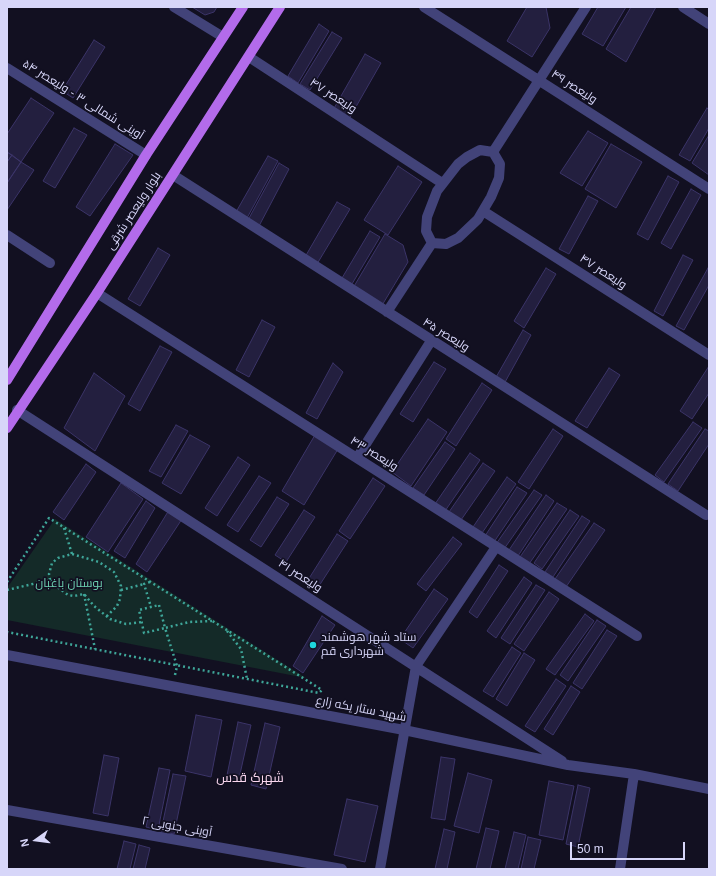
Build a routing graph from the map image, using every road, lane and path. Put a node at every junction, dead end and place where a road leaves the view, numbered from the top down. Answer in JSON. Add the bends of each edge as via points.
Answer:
{"nodes":[{"id":1,"x":174,"y":7,"type":"edge"},
{"id":2,"x":243,"y":7,"type":"edge"},
{"id":3,"x":280,"y":7,"type":"edge"},
{"id":4,"x":424,"y":7,"type":"edge"},
{"id":5,"x":586,"y":7,"type":"edge"},
{"id":6,"x":683,"y":7,"type":"edge"},
{"id":7,"x":709,"y":24,"type":"edge"},
{"id":8,"x":222,"y":38,"type":"junction"},
{"id":9,"x":249,"y":57,"type":"junction"},
{"id":10,"x":7,"y":68,"type":"edge"},
{"id":11,"x":539,"y":80,"type":"junction"},
{"id":12,"x":493,"y":152,"type":"junction"},
{"id":13,"x":146,"y":155,"type":"junction"},
{"id":14,"x":173,"y":175,"type":"junction"},
{"id":15,"x":442,"y":183,"type":"junction"},
{"id":16,"x":709,"y":189,"type":"edge"},
{"id":17,"x":483,"y":211,"type":"junction"},
{"id":18,"x":7,"y":235,"type":"edge"},
{"id":19,"x":432,"y":243,"type":"junction"},
{"id":20,"x":50,"y":263,"type":"dead end"},
{"id":21,"x":97,"y":293,"type":"junction"},
{"id":22,"x":387,"y":312,"type":"junction"},
{"id":23,"x":431,"y":341,"type":"junction"},
{"id":24,"x":709,"y":355,"type":"edge"},
{"id":25,"x":7,"y":380,"type":"edge"},
{"id":26,"x":17,"y":410,"type":"junction"},
{"id":27,"x":7,"y":428,"type":"edge"},
{"id":28,"x":357,"y":458,"type":"junction"},
{"id":29,"x":706,"y":515,"type":"dead end"},
{"id":30,"x":64,"y":528,"type":"junction"},
{"id":31,"x":496,"y":546,"type":"junction"},
{"id":32,"x":72,"y":554,"type":"junction"},
{"id":33,"x":50,"y":580,"type":"junction"},
{"id":34,"x":7,"y":582,"type":"edge"},
{"id":35,"x":151,"y":582,"type":"junction"},
{"id":36,"x":144,"y":584,"type":"junction"},
{"id":37,"x":7,"y":590,"type":"edge"},
{"id":38,"x":122,"y":590,"type":"junction"},
{"id":39,"x":84,"y":594,"type":"junction"},
{"id":40,"x":151,"y":607,"type":"junction"},
{"id":41,"x":106,"y":617,"type":"junction"},
{"id":42,"x":213,"y":621,"type":"junction"},
{"id":43,"x":142,"y":622,"type":"junction"},
{"id":44,"x":165,"y":628,"type":"junction"},
{"id":45,"x":225,"y":628,"type":"junction"},
{"id":46,"x":7,"y":632,"type":"edge"},
{"id":47,"x":637,"y":636,"type":"dead end"},
{"id":48,"x":96,"y":649,"type":"junction"},
{"id":49,"x":7,"y":655,"type":"edge"},
{"id":50,"x":177,"y":666,"type":"junction"},
{"id":51,"x":416,"y":666,"type":"junction"},
{"id":52,"x":247,"y":679,"type":"junction"},
{"id":53,"x":174,"y":686,"type":"junction"},
{"id":54,"x":404,"y":730,"type":"junction"},
{"id":55,"x":568,"y":765,"type":"junction"},
{"id":56,"x":634,"y":774,"type":"junction"},
{"id":57,"x":709,"y":789,"type":"edge"},
{"id":58,"x":7,"y":810,"type":"edge"},
{"id":59,"x":327,"y":868,"type":"edge"},
{"id":60,"x":342,"y":869,"type":"edge"},
{"id":61,"x":380,"y":869,"type":"edge"},
{"id":62,"x":620,"y":869,"type":"edge"}],
"edges":[{"from":1,"to":8,"type":"street"},
{"from":2,"to":8,"type":"main road","name":"بلوار ولیعصر شرقی"},
{"from":3,"to":9,"type":"main road","name":"بلوار ولیعصر شرقی"},
{"from":4,"to":11,"type":"street","name":"ولیعصر ۴۹"},
{"from":5,"to":11,"type":"street"},
{"from":6,"to":7,"type":"street"},
{"from":8,"to":13,"type":"main road","name":"بلوار ولیعصر شرقی"},
{"from":9,"to":14,"type":"main road","name":"بلوار ولیعصر شرقی"},
{"from":9,"to":15,"type":"street","name":"ولیعصر ۴۷"},
{"from":10,"to":13,"type":"street","name":"آوینی شمالی ۳ - ولیعصر ۵۴"},
{"from":11,"to":12,"type":"street"},
{"from":11,"to":16,"type":"street","name":"ولیعصر ۴۹"},
{"from":12,"to":15,"type":"street","via":[[480,150],[467,157]]},
{"from":12,"to":17,"type":"street","via":[[500,164],[499,178]]},
{"from":13,"to":25,"type":"main road","name":"بلوار ولیعصر شرقی"},
{"from":14,"to":21,"type":"main road","name":"بلوار ولیعصر شرقی"},
{"from":14,"to":22,"type":"street","name":"ولیعصر ۴۵"},
{"from":15,"to":19,"type":"street","via":[[427,217],[426,231]]},
{"from":17,"to":19,"type":"street","via":[[458,238],[446,244]]},
{"from":17,"to":24,"type":"street","name":"ولیعصر ۴۷"},
{"from":18,"to":20,"type":"street"},
{"from":19,"to":22,"type":"street"},
{"from":21,"to":26,"type":"main road","name":"بلوار ولیعصر شرقی"},
{"from":21,"to":28,"type":"street","name":"ولیعصر ۴۳"},
{"from":22,"to":23,"type":"street","name":"ولیعصر ۴۵"},
{"from":23,"to":28,"type":"street"},
{"from":23,"to":29,"type":"street","name":"ولیعصر ۴۵"},
{"from":26,"to":27,"type":"main road","name":"بلوار ولیعصر شرقی"},
{"from":26,"to":51,"type":"street","name":"ولیعصر ۴۱"},
{"from":28,"to":31,"type":"street","name":"ولیعصر ۴۳"},
{"from":30,"to":32,"type":"path"},
{"from":30,"to":34,"type":"path","via":[[49,518]]},
{"from":30,"to":35,"type":"path"},
{"from":31,"to":47,"type":"street","name":"ولیعصر ۴۳"},
{"from":31,"to":51,"type":"street"},
{"from":32,"to":33,"type":"path","via":[[58,558],[52,563]]},
{"from":32,"to":38,"type":"path","via":[[99,562],[114,572]]},
{"from":33,"to":37,"type":"path"},
{"from":33,"to":39,"type":"path","via":[[68,595]]},
{"from":35,"to":36,"type":"path"},
{"from":35,"to":42,"type":"path"},
{"from":36,"to":38,"type":"path"},
{"from":36,"to":40,"type":"path"},
{"from":38,"to":41,"type":"path","via":[[117,606]]},
{"from":39,"to":41,"type":"path"},
{"from":39,"to":48,"type":"path"},
{"from":40,"to":43,"type":"path","via":[[138,610]]},
{"from":40,"to":44,"type":"path","via":[[159,605]]},
{"from":41,"to":43,"type":"path","via":[[126,624]]},
{"from":42,"to":44,"type":"path","via":[[189,622]]},
{"from":42,"to":45,"type":"path"},
{"from":43,"to":44,"type":"path","via":[[144,633]]},
{"from":44,"to":50,"type":"path"},
{"from":45,"to":52,"type":"path","via":[[241,648]]},
{"from":45,"to":52,"type":"path","via":[[322,690],[319,693]]},
{"from":46,"to":48,"type":"path"},
{"from":48,"to":50,"type":"path"},
{"from":49,"to":53,"type":"street","name":"شهید ستار یکه زارع"},
{"from":50,"to":52,"type":"path"},
{"from":50,"to":53,"type":"path"},
{"from":51,"to":54,"type":"street"},
{"from":51,"to":55,"type":"street","name":"ولیعصر ۴۱"},
{"from":53,"to":54,"type":"street","name":"شهید ستار یکه زارع"},
{"from":54,"to":55,"type":"street","name":"شهید ستار یکه زارع"},
{"from":54,"to":61,"type":"street"},
{"from":55,"to":56,"type":"street","name":"شهید ستار یکه زارع"},
{"from":56,"to":57,"type":"street","name":"شهید ستار یکه زارع"},
{"from":56,"to":62,"type":"street"},
{"from":58,"to":59,"type":"street","name":"آوینی جنوبی ۲"},
{"from":59,"to":60,"type":"street","name":"آوینی جنوبی ۲"}]}
